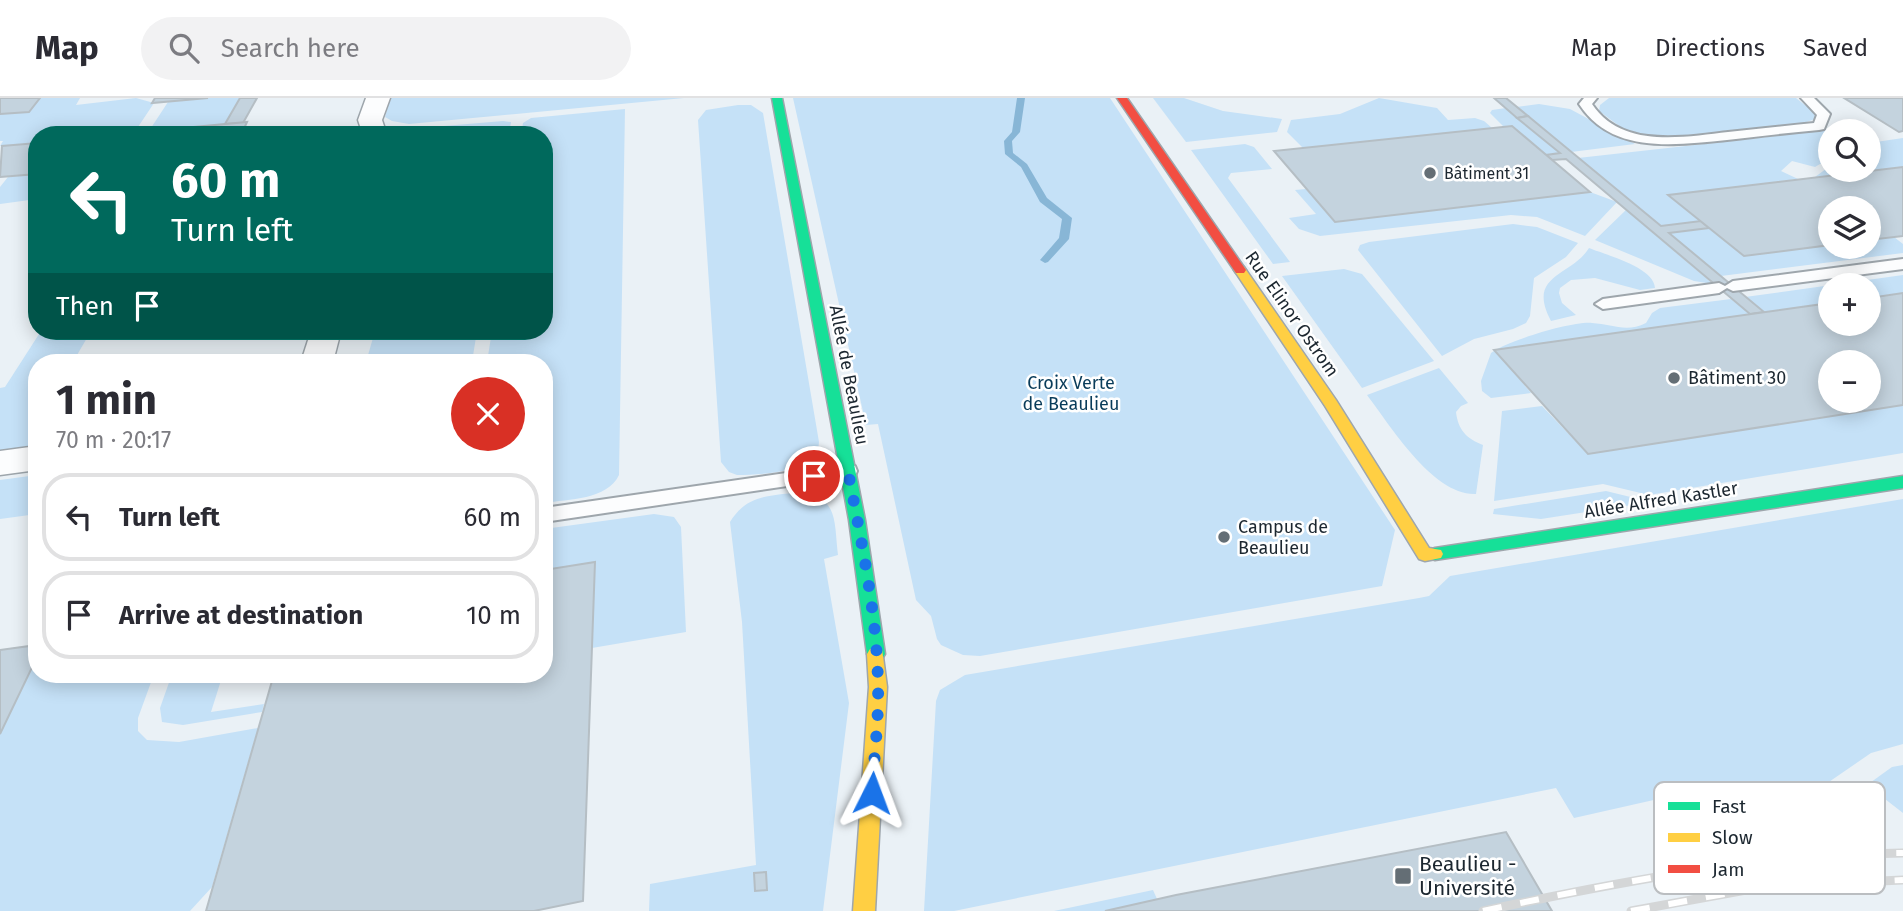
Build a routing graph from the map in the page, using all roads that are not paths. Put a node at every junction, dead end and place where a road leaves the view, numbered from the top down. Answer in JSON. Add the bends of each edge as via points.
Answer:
{"nodes":[{"id":1,"x":379,"y":98,"type":"edge"},
{"id":2,"x":777,"y":98,"type":"edge"},
{"id":3,"x":1122,"y":98,"type":"edge"},
{"id":4,"x":1591,"y":98,"type":"edge"},
{"id":5,"x":1807,"y":98,"type":"edge"},
{"id":6,"x":372,"y":126,"type":"edge"},
{"id":7,"x":1903,"y":264,"type":"edge"},
{"id":8,"x":1603,"y":303,"type":"dead end"},
{"id":9,"x":28,"y":459,"type":"edge"},
{"id":10,"x":0,"y":463,"type":"edge"},
{"id":11,"x":848,"y":471,"type":"junction"},
{"id":12,"x":1903,"y":482,"type":"edge"},
{"id":13,"x":553,"y":514,"type":"edge"},
{"id":14,"x":1425,"y":555,"type":"joint"},
{"id":15,"x":864,"y":911,"type":"edge"}],
"edges":[{"from":1,"to":6,"type":"street"},
{"from":2,"to":11,"type":"street","name":"Allée de Beaulieu"},
{"from":3,"to":14,"type":"street","name":"Rue Elinor Ostrom","via":[[1331,403]]},
{"from":4,"to":5,"type":"lane","via":[[1584,104],[1595,118],[1633,138],[1661,142],[1819,126],[1824,114]]},
{"from":7,"to":8,"type":"lane"},
{"from":9,"to":10,"type":"street"},
{"from":11,"to":13,"type":"lane"},
{"from":11,"to":15,"type":"street","name":"Allée de Beaulieu","via":[[873,622],[878,687]]},
{"from":12,"to":14,"type":"street","name":"Allée Alfred Kastler"}]}
